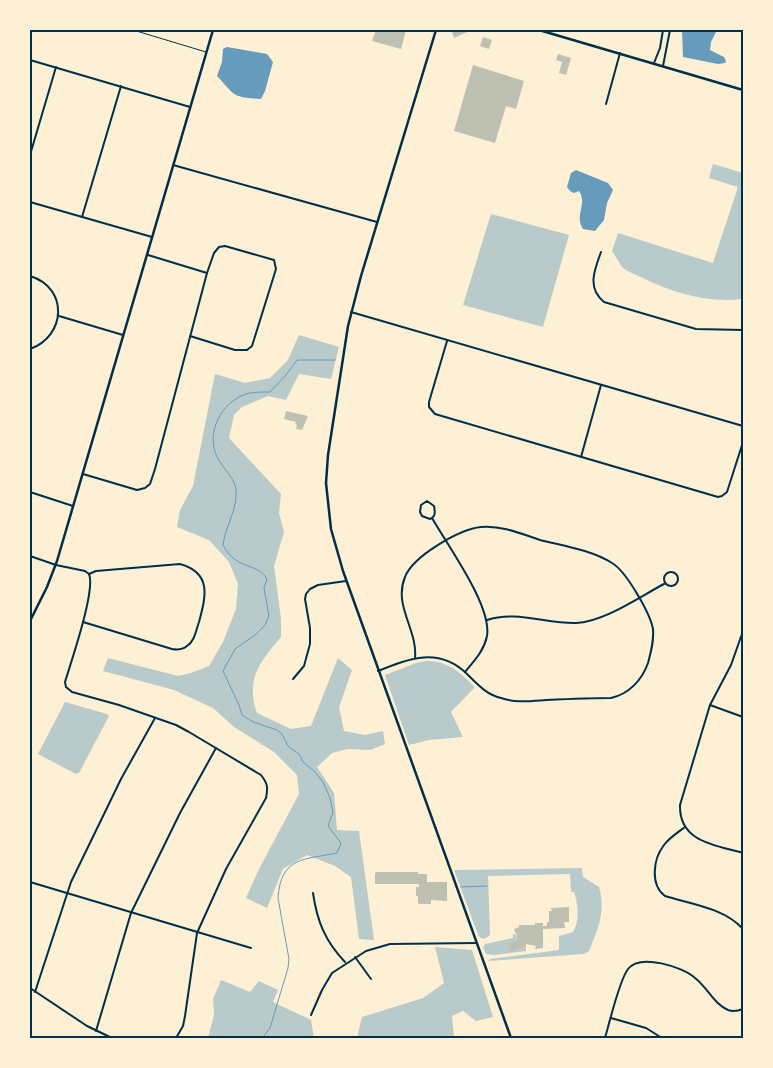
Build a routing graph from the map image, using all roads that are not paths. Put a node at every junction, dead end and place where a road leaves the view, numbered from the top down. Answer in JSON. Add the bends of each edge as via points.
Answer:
{"nodes":[{"id":1,"x":133,"y":30,"type":"edge"},
{"id":2,"x":213,"y":30,"type":"edge"},
{"id":3,"x":436,"y":30,"type":"edge"},
{"id":4,"x":539,"y":30,"type":"edge"},
{"id":5,"x":664,"y":30,"type":"edge"},
{"id":6,"x":670,"y":30,"type":"edge"},
{"id":7,"x":206,"y":52,"type":"junction"},
{"id":8,"x":620,"y":53,"type":"junction"},
{"id":9,"x":30,"y":60,"type":"edge"},
{"id":10,"x":654,"y":63,"type":"junction"},
{"id":11,"x":663,"y":66,"type":"junction"},
{"id":12,"x":56,"y":67,"type":"junction"},
{"id":13,"x":121,"y":86,"type":"junction"},
{"id":14,"x":743,"y":90,"type":"edge"},
{"id":15,"x":606,"y":104,"type":"dead end"},
{"id":16,"x":190,"y":107,"type":"junction"},
{"id":17,"x":30,"y":155,"type":"edge"},
{"id":18,"x":173,"y":165,"type":"junction"},
{"id":19,"x":30,"y":202,"type":"edge"},
{"id":20,"x":82,"y":217,"type":"junction"},
{"id":21,"x":377,"y":222,"type":"junction"},
{"id":22,"x":152,"y":237,"type":"junction"},
{"id":23,"x":600,"y":252,"type":"dead end"},
{"id":24,"x":147,"y":254,"type":"junction"},
{"id":25,"x":207,"y":274,"type":"junction"},
{"id":26,"x":30,"y":276,"type":"edge"},
{"id":27,"x":351,"y":312,"type":"junction"},
{"id":28,"x":59,"y":316,"type":"junction"},
{"id":29,"x":743,"y":330,"type":"edge"},
{"id":30,"x":123,"y":335,"type":"junction"},
{"id":31,"x":190,"y":336,"type":"junction"},
{"id":32,"x":447,"y":341,"type":"junction"},
{"id":33,"x":30,"y":349,"type":"edge"},
{"id":34,"x":601,"y":386,"type":"junction"},
{"id":35,"x":743,"y":426,"type":"edge"},
{"id":36,"x":743,"y":442,"type":"edge"},
{"id":37,"x":580,"y":457,"type":"junction"},
{"id":38,"x":82,"y":474,"type":"junction"},
{"id":39,"x":30,"y":492,"type":"edge"},
{"id":40,"x":73,"y":506,"type":"junction"},
{"id":41,"x":432,"y":518,"type":"junction"},
{"id":42,"x":445,"y":542,"type":"junction"},
{"id":43,"x":30,"y":556,"type":"edge"},
{"id":44,"x":56,"y":565,"type":"junction"},
{"id":45,"x":89,"y":574,"type":"junction"},
{"id":46,"x":346,"y":581,"type":"junction"},
{"id":47,"x":664,"y":584,"type":"junction"},
{"id":48,"x":638,"y":597,"type":"junction"},
{"id":49,"x":30,"y":620,"type":"edge"},
{"id":50,"x":487,"y":620,"type":"junction"},
{"id":51,"x":82,"y":622,"type":"junction"},
{"id":52,"x":743,"y":631,"type":"edge"},
{"id":53,"x":415,"y":658,"type":"junction"},
{"id":54,"x":378,"y":671,"type":"junction"},
{"id":55,"x":465,"y":672,"type":"junction"},
{"id":56,"x":293,"y":679,"type":"dead end"},
{"id":57,"x":710,"y":705,"type":"junction"},
{"id":58,"x":155,"y":718,"type":"junction"},
{"id":59,"x":743,"y":718,"type":"edge"},
{"id":60,"x":216,"y":748,"type":"junction"},
{"id":61,"x":684,"y":827,"type":"junction"},
{"id":62,"x":743,"y":853,"type":"edge"},
{"id":63,"x":30,"y":882,"type":"edge"},
{"id":64,"x":314,"y":893,"type":"dead end"},
{"id":65,"x":66,"y":894,"type":"junction"},
{"id":66,"x":131,"y":913,"type":"junction"},
{"id":67,"x":743,"y":929,"type":"edge"},
{"id":68,"x":197,"y":933,"type":"junction"},
{"id":69,"x":476,"y":943,"type":"junction"},
{"id":70,"x":251,"y":948,"type":"dead end"},
{"id":71,"x":355,"y":957,"type":"junction"},
{"id":72,"x":345,"y":963,"type":"junction"},
{"id":73,"x":371,"y":979,"type":"dead end"},
{"id":74,"x":30,"y":988,"type":"edge"},
{"id":75,"x":36,"y":992,"type":"junction"},
{"id":76,"x":743,"y":1009,"type":"edge"},
{"id":77,"x":311,"y":1015,"type":"dead end"},
{"id":78,"x":611,"y":1018,"type":"junction"},
{"id":79,"x":96,"y":1031,"type":"junction"},
{"id":80,"x":112,"y":1038,"type":"edge"},
{"id":81,"x":176,"y":1038,"type":"edge"},
{"id":82,"x":510,"y":1038,"type":"edge"},
{"id":83,"x":605,"y":1038,"type":"edge"},
{"id":84,"x":662,"y":1038,"type":"edge"}],
"edges":[{"from":1,"to":7,"type":"lane"},
{"from":2,"to":7,"type":"street"},
{"from":3,"to":21,"type":"street"},
{"from":4,"to":8,"type":"street"},
{"from":5,"to":10,"type":"street"},
{"from":6,"to":11,"type":"street"},
{"from":7,"to":16,"type":"street"},
{"from":8,"to":10,"type":"street"},
{"from":8,"to":15,"type":"street"},
{"from":9,"to":12,"type":"street"},
{"from":10,"to":11,"type":"street"},
{"from":11,"to":14,"type":"street"},
{"from":12,"to":13,"type":"street"},
{"from":12,"to":17,"type":"street"},
{"from":13,"to":16,"type":"street"},
{"from":13,"to":20,"type":"street"},
{"from":16,"to":18,"type":"street"},
{"from":18,"to":21,"type":"street"},
{"from":18,"to":22,"type":"street"},
{"from":19,"to":20,"type":"street"},
{"from":20,"to":22,"type":"street"},
{"from":21,"to":27,"type":"street"},
{"from":22,"to":24,"type":"street"},
{"from":23,"to":29,"type":"street","via":[[593,283],[594,292],[604,302],[696,329]]},
{"from":24,"to":25,"type":"street"},
{"from":24,"to":30,"type":"street"},
{"from":25,"to":31,"type":"street"},
{"from":25,"to":31,"type":"street","via":[[214,253],[225,246],[270,258],[276,263],[255,340],[248,350],[235,350]]},
{"from":26,"to":28,"type":"street","via":[[53,291]]},
{"from":27,"to":32,"type":"street"},
{"from":27,"to":46,"type":"street","via":[[326,483],[331,529]]},
{"from":28,"to":30,"type":"street"},
{"from":28,"to":33,"type":"street","via":[[45,341]]},
{"from":30,"to":38,"type":"street"},
{"from":31,"to":38,"type":"street","via":[[150,484],[137,490]]},
{"from":32,"to":34,"type":"street"},
{"from":32,"to":37,"type":"street","via":[[429,402],[431,412]]},
{"from":34,"to":35,"type":"street"},
{"from":34,"to":37,"type":"street"},
{"from":36,"to":37,"type":"street","via":[[727,492],[718,497]]},
{"from":38,"to":40,"type":"street"},
{"from":39,"to":40,"type":"street"},
{"from":40,"to":44,"type":"street"},
{"from":41,"to":41,"type":"street","via":[[422,516],[420,508],[423,502],[434,506]]},
{"from":41,"to":42,"type":"street"},
{"from":42,"to":48,"type":"street","via":[[467,530],[493,527],[597,556],[620,568]]},
{"from":42,"to":50,"type":"street","via":[[479,597]]},
{"from":42,"to":53,"type":"street","via":[[418,559],[409,569],[401,587],[415,644]]},
{"from":43,"to":44,"type":"street"},
{"from":44,"to":45,"type":"street","via":[[85,570]]},
{"from":44,"to":49,"type":"street"},
{"from":45,"to":51,"type":"street","via":[[89,594]]},
{"from":45,"to":51,"type":"street","via":[[180,564],[191,568],[201,578],[206,599],[192,642],[182,649],[172,649]]},
{"from":46,"to":54,"type":"street"},
{"from":46,"to":56,"type":"street","via":[[318,585],[306,594],[310,644],[304,666]]},
{"from":47,"to":47,"type":"street","via":[[676,586],[678,575],[668,572]]},
{"from":47,"to":48,"type":"street"},
{"from":48,"to":50,"type":"street","via":[[596,618],[577,623],[517,617]]},
{"from":48,"to":55,"type":"street","via":[[653,628],[651,651],[641,678],[617,696],[511,701],[488,693]]},
{"from":50,"to":55,"type":"street","via":[[487,637],[482,651]]},
{"from":51,"to":58,"type":"street","via":[[65,682],[67,688]]},
{"from":52,"to":57,"type":"street","via":[[731,665]]},
{"from":53,"to":54,"type":"street"},
{"from":53,"to":55,"type":"street","via":[[441,659]]},
{"from":54,"to":69,"type":"street"},
{"from":57,"to":59,"type":"street"},
{"from":57,"to":61,"type":"street","via":[[680,805]]},
{"from":58,"to":60,"type":"street"},
{"from":58,"to":65,"type":"street","via":[[121,779]]},
{"from":60,"to":66,"type":"street"},
{"from":60,"to":68,"type":"street","via":[[261,775],[268,788],[266,798],[226,869]]},
{"from":61,"to":62,"type":"street","via":[[706,842]]},
{"from":61,"to":67,"type":"street","via":[[662,846],[655,881],[661,893],[725,915]]},
{"from":63,"to":65,"type":"street"},
{"from":64,"to":72,"type":"street","via":[[321,926]]},
{"from":65,"to":66,"type":"street"},
{"from":65,"to":75,"type":"street"},
{"from":66,"to":68,"type":"street"},
{"from":66,"to":79,"type":"street"},
{"from":68,"to":70,"type":"street"},
{"from":68,"to":81,"type":"street","via":[[183,1026]]},
{"from":69,"to":71,"type":"street","via":[[390,944]]},
{"from":69,"to":82,"type":"street"},
{"from":71,"to":72,"type":"street"},
{"from":71,"to":73,"type":"street"},
{"from":72,"to":77,"type":"street","via":[[327,980]]},
{"from":74,"to":75,"type":"street"},
{"from":75,"to":79,"type":"street"},
{"from":76,"to":78,"type":"street","via":[[727,1010],[702,983],[686,972],[646,960],[638,961],[628,969]]},
{"from":78,"to":83,"type":"street"},
{"from":78,"to":84,"type":"street","via":[[646,1028]]},
{"from":79,"to":80,"type":"street"}]}
